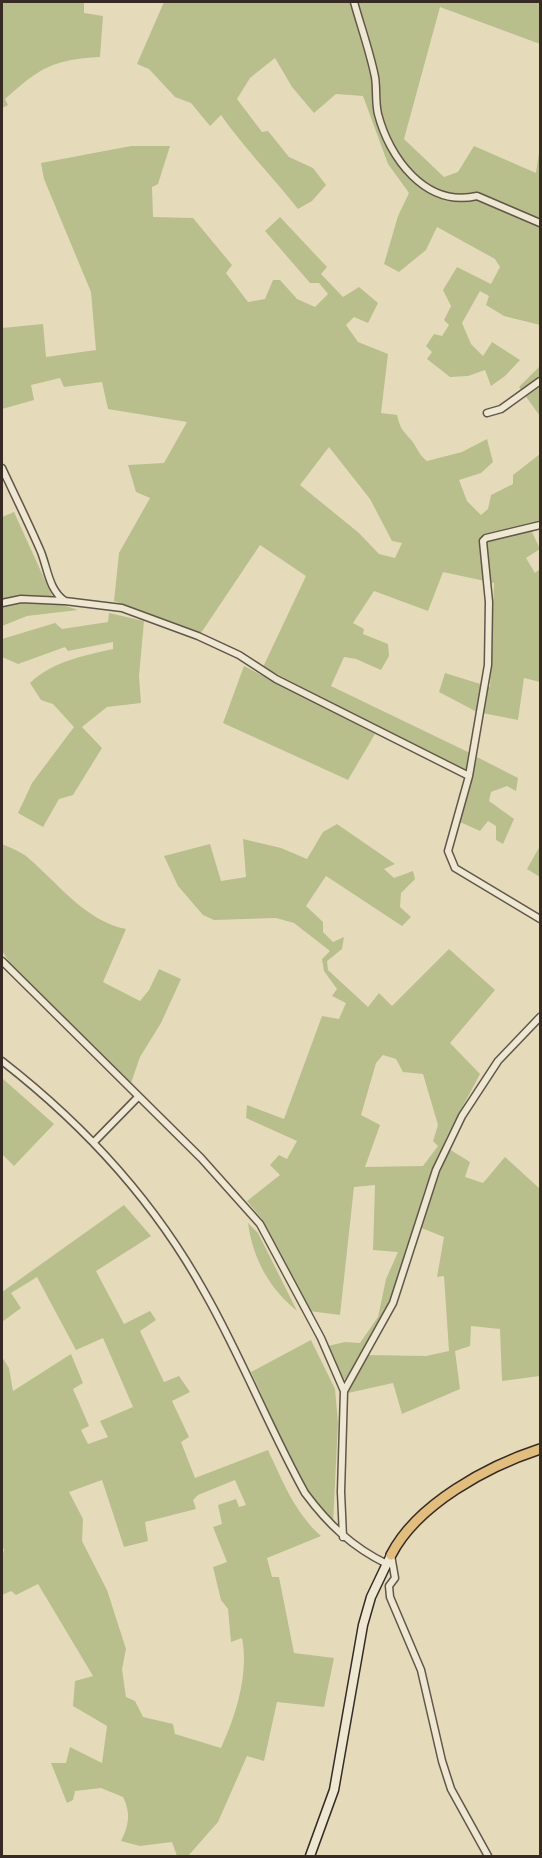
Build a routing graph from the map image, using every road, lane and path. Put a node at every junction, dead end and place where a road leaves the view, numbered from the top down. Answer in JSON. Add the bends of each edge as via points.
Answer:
{"nodes":[{"id":1,"x":354,"y":2,"type":"edge"},
{"id":2,"x":540,"y":223,"type":"edge"},
{"id":3,"x":540,"y":381,"type":"edge"},
{"id":4,"x":487,"y":414,"type":"dead end"},
{"id":5,"x":2,"y":468,"type":"edge"},
{"id":6,"x":540,"y":525,"type":"edge"},
{"id":7,"x":65,"y":601,"type":"junction"},
{"id":8,"x":2,"y":603,"type":"edge"},
{"id":9,"x":469,"y":776,"type":"junction"},
{"id":10,"x":540,"y":919,"type":"edge"},
{"id":11,"x":2,"y":961,"type":"edge"},
{"id":12,"x":540,"y":1017,"type":"edge"},
{"id":13,"x":2,"y":1061,"type":"edge"},
{"id":14,"x":138,"y":1097,"type":"junction"},
{"id":15,"x":94,"y":1142,"type":"junction"},
{"id":16,"x":344,"y":1391,"type":"junction"},
{"id":17,"x":540,"y":1449,"type":"edge"},
{"id":18,"x":343,"y":1537,"type":"junction"},
{"id":19,"x":389,"y":1560,"type":"junction"},
{"id":20,"x":310,"y":1857,"type":"edge"},
{"id":21,"x":488,"y":1857,"type":"edge"}],
"edges":[{"from":1,"to":2,"type":"street","via":[[374,72],[384,134],[406,172],[430,189],[446,195],[477,196]]},
{"from":3,"to":4,"type":"street","via":[[501,409]]},
{"from":5,"to":7,"type":"street","via":[[42,555],[48,578]]},
{"from":6,"to":9,"type":"street","via":[[483,541],[490,633],[482,711]]},
{"from":7,"to":8,"type":"street"},
{"from":7,"to":9,"type":"street","via":[[122,608],[198,636]]},
{"from":9,"to":10,"type":"street","via":[[448,851],[450,859],[455,868],[470,878]]},
{"from":11,"to":14,"type":"street"},
{"from":12,"to":16,"type":"street","via":[[498,1061],[458,1125],[422,1209],[393,1303]]},
{"from":13,"to":15,"type":"street"},
{"from":14,"to":15,"type":"street"},
{"from":14,"to":16,"type":"street","via":[[254,1215],[321,1338]]},
{"from":15,"to":18,"type":"street","via":[[151,1213],[205,1292],[294,1473],[320,1514]]},
{"from":16,"to":18,"type":"street"},
{"from":17,"to":19,"type":"main road","via":[[463,1484],[406,1533]]},
{"from":18,"to":19,"type":"street"},
{"from":19,"to":20,"type":"main road","via":[[371,1597],[363,1626],[334,1790]]},
{"from":19,"to":21,"type":"street","via":[[395,1578],[389,1586],[390,1597],[421,1670],[451,1789]]}]}
